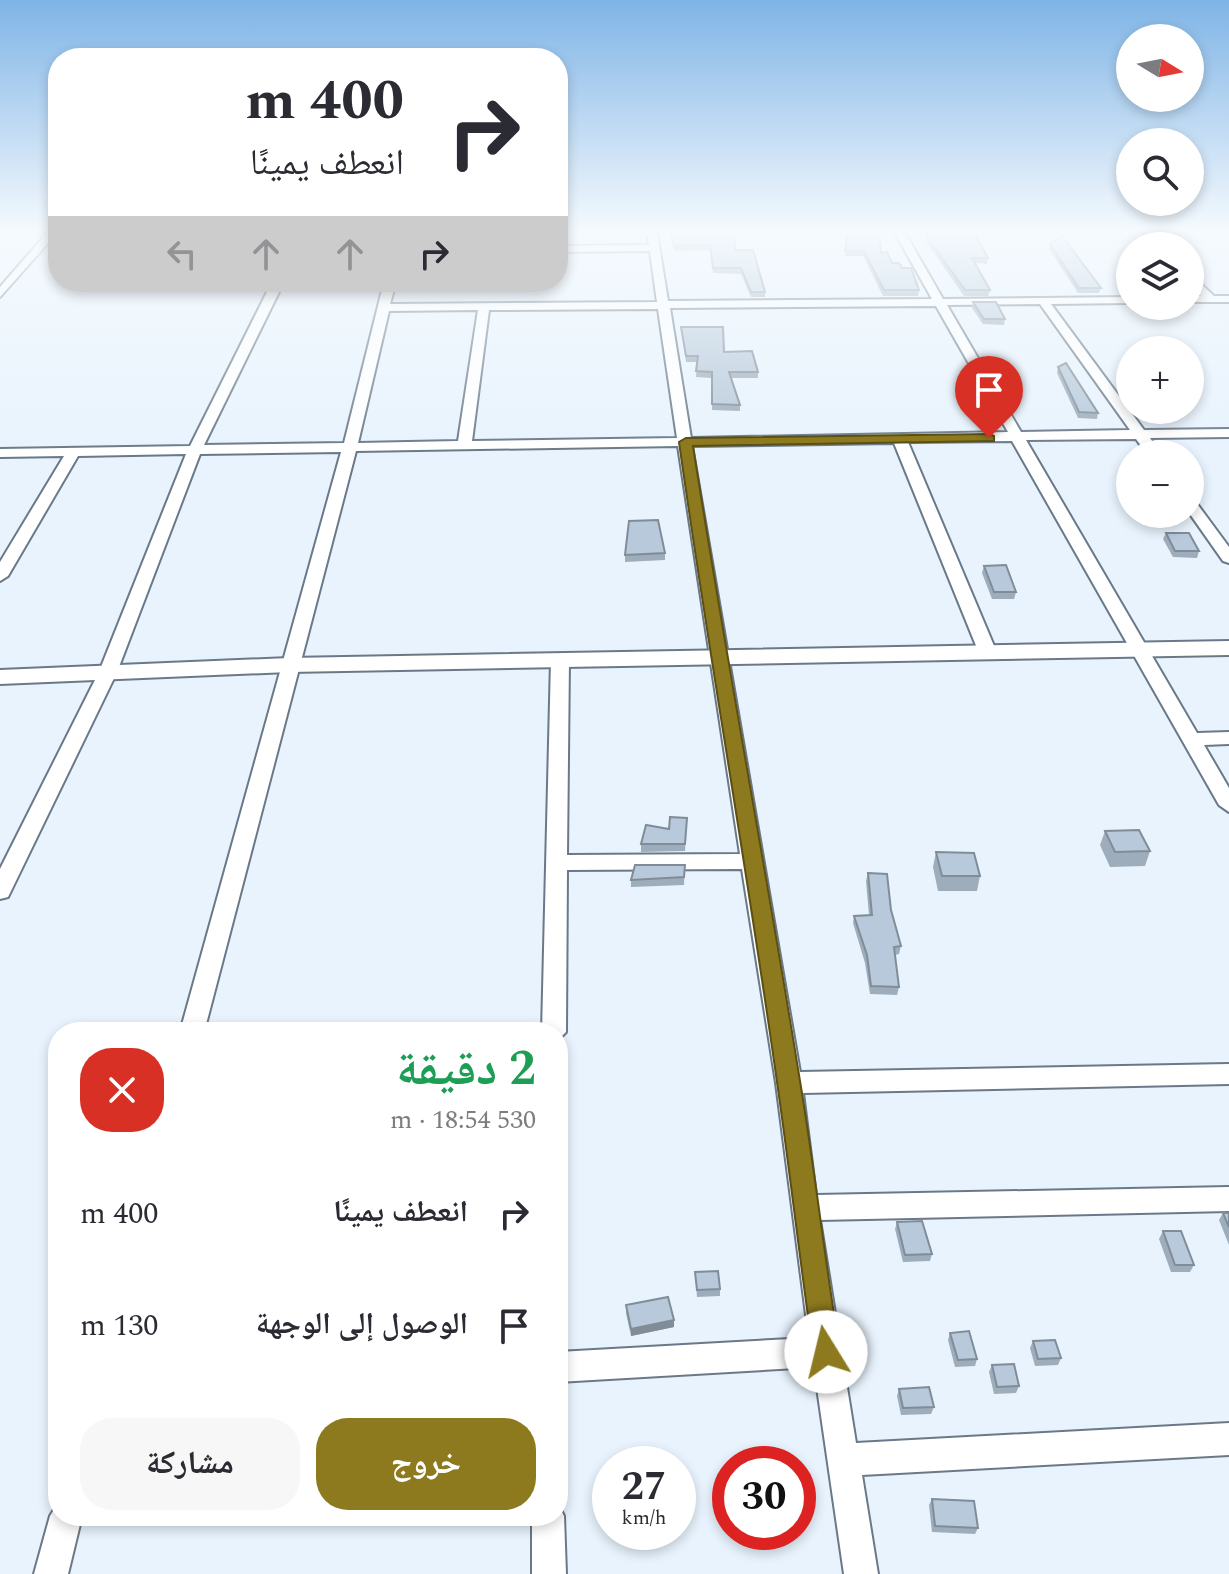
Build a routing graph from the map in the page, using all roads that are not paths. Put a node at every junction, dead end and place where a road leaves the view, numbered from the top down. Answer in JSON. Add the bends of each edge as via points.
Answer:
{"nodes":[{"id":1,"x":265,"y":306,"type":"edge"},
{"id":2,"x":462,"y":306,"type":"edge"},
{"id":3,"x":484,"y":306,"type":"edge"},
{"id":4,"x":663,"y":306,"type":"edge"},
{"id":5,"x":943,"y":306,"type":"edge"},
{"id":6,"x":1047,"y":306,"type":"edge"},
{"id":7,"x":386,"y":308,"type":"joint"},
{"id":8,"x":1229,"y":433,"type":"edge"},
{"id":9,"x":1141,"y":436,"type":"junction"},
{"id":10,"x":1019,"y":438,"type":"junction"},
{"id":11,"x":900,"y":439,"type":"junction"},
{"id":12,"x":1144,"y":440,"type":"edge"},
{"id":13,"x":686,"y":442,"type":"junction"},
{"id":14,"x":464,"y":445,"type":"junction"},
{"id":15,"x":349,"y":446,"type":"junction"},
{"id":16,"x":195,"y":449,"type":"junction"},
{"id":17,"x":0,"y":453,"type":"edge"},
{"id":18,"x":73,"y":453,"type":"junction"},
{"id":19,"x":1204,"y":523,"type":"edge"},
{"id":20,"x":1229,"y":558,"type":"edge"},
{"id":21,"x":0,"y":576,"type":"edge"},
{"id":22,"x":1229,"y":648,"type":"edge"},
{"id":23,"x":1141,"y":650,"type":"junction"},
{"id":24,"x":988,"y":653,"type":"junction"},
{"id":25,"x":718,"y":658,"type":"junction"},
{"id":26,"x":560,"y":660,"type":"junction"},
{"id":27,"x":289,"y":665,"type":"junction"},
{"id":28,"x":108,"y":672,"type":"junction"},
{"id":29,"x":0,"y":677,"type":"edge"},
{"id":30,"x":1229,"y":738,"type":"edge"},
{"id":31,"x":1192,"y":739,"type":"junction"},
{"id":32,"x":1229,"y":805,"type":"edge"},
{"id":33,"x":753,"y":861,"type":"junction"},
{"id":34,"x":556,"y":863,"type":"junction"},
{"id":35,"x":0,"y":891,"type":"edge"},
{"id":36,"x":195,"y":1022,"type":"edge"},
{"id":37,"x":554,"y":1022,"type":"edge"},
{"id":38,"x":1229,"y":1074,"type":"edge"},
{"id":39,"x":789,"y":1083,"type":"junction"},
{"id":40,"x":1229,"y":1199,"type":"edge"},
{"id":41,"x":804,"y":1208,"type":"junction"},
{"id":42,"x":826,"y":1352,"type":"junction"},
{"id":43,"x":568,"y":1366,"type":"edge"},
{"id":44,"x":1229,"y":1439,"type":"edge"},
{"id":45,"x":843,"y":1460,"type":"junction"},
{"id":46,"x":63,"y":1526,"type":"edge"},
{"id":47,"x":548,"y":1526,"type":"edge"},
{"id":48,"x":51,"y":1574,"type":"edge"},
{"id":49,"x":549,"y":1574,"type":"edge"},
{"id":50,"x":861,"y":1574,"type":"edge"}],
"edges":[{"from":1,"to":16,"type":"street"},
{"from":2,"to":7,"type":"street"},
{"from":3,"to":14,"type":"street"},
{"from":4,"to":13,"type":"street"},
{"from":5,"to":10,"type":"street"},
{"from":6,"to":9,"type":"street"},
{"from":7,"to":15,"type":"street"},
{"from":8,"to":9,"type":"street"},
{"from":9,"to":10,"type":"street"},
{"from":9,"to":12,"type":"street"},
{"from":10,"to":11,"type":"street"},
{"from":10,"to":23,"type":"street"},
{"from":11,"to":13,"type":"street"},
{"from":11,"to":24,"type":"street"},
{"from":13,"to":14,"type":"street"},
{"from":13,"to":25,"type":"street"},
{"from":14,"to":15,"type":"street"},
{"from":15,"to":16,"type":"street"},
{"from":15,"to":27,"type":"street"},
{"from":16,"to":18,"type":"street"},
{"from":16,"to":28,"type":"street"},
{"from":17,"to":18,"type":"street"},
{"from":18,"to":21,"type":"street"},
{"from":19,"to":20,"type":"street"},
{"from":22,"to":23,"type":"street"},
{"from":23,"to":24,"type":"street"},
{"from":23,"to":31,"type":"street"},
{"from":24,"to":25,"type":"street"},
{"from":25,"to":26,"type":"street"},
{"from":25,"to":33,"type":"street"},
{"from":26,"to":27,"type":"street"},
{"from":26,"to":34,"type":"street"},
{"from":27,"to":28,"type":"street"},
{"from":27,"to":36,"type":"street"},
{"from":28,"to":29,"type":"street"},
{"from":28,"to":35,"type":"street"},
{"from":30,"to":31,"type":"street"},
{"from":31,"to":32,"type":"street"},
{"from":33,"to":34,"type":"street"},
{"from":33,"to":39,"type":"street"},
{"from":34,"to":37,"type":"street"},
{"from":38,"to":39,"type":"street"},
{"from":39,"to":41,"type":"street"},
{"from":40,"to":41,"type":"street"},
{"from":41,"to":42,"type":"street"},
{"from":42,"to":43,"type":"street"},
{"from":42,"to":45,"type":"street"},
{"from":44,"to":45,"type":"street"},
{"from":45,"to":50,"type":"street"},
{"from":46,"to":48,"type":"street"},
{"from":47,"to":49,"type":"street"}]}
